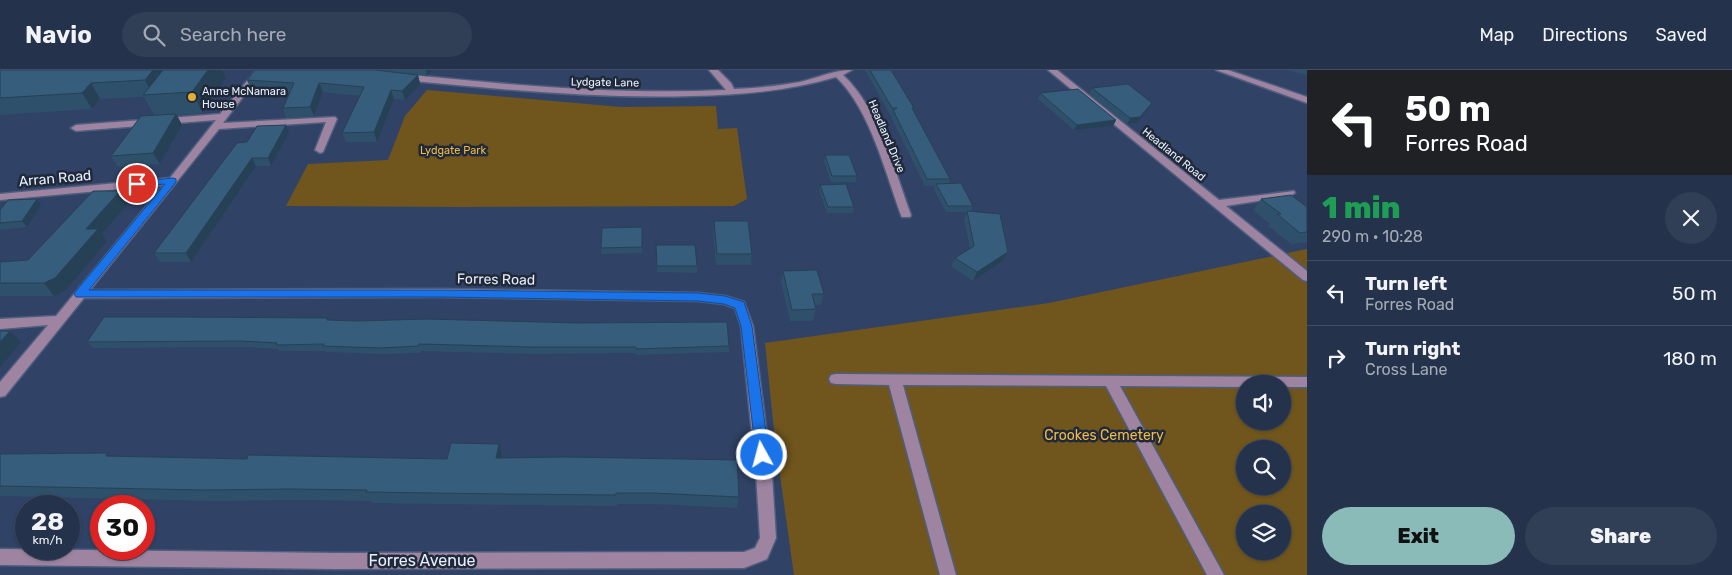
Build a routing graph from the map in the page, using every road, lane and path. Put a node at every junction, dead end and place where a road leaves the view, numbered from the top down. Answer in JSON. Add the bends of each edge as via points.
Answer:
{"nodes":[{"id":1,"x":260,"y":70,"type":"edge"},
{"id":2,"x":713,"y":70,"type":"edge"},
{"id":3,"x":848,"y":70,"type":"edge"},
{"id":4,"x":1052,"y":70,"type":"edge"},
{"id":5,"x":1220,"y":70,"type":"edge"},
{"id":6,"x":836,"y":74,"type":"junction"},
{"id":7,"x":396,"y":76,"type":"edge"},
{"id":8,"x":731,"y":92,"type":"junction"},
{"id":9,"x":1307,"y":100,"type":"edge"},
{"id":10,"x":223,"y":117,"type":"junction"},
{"id":11,"x":216,"y":126,"type":"junction"},
{"id":12,"x":76,"y":128,"type":"dead end"},
{"id":13,"x":320,"y":150,"type":"dead end"},
{"id":14,"x":173,"y":180,"type":"junction"},
{"id":15,"x":1290,"y":193,"type":"edge"},
{"id":16,"x":0,"y":196,"type":"edge"},
{"id":17,"x":1215,"y":204,"type":"junction"},
{"id":18,"x":906,"y":215,"type":"dead end"},
{"id":19,"x":1307,"y":277,"type":"edge"},
{"id":20,"x":79,"y":294,"type":"junction"},
{"id":21,"x":58,"y":320,"type":"junction"},
{"id":22,"x":0,"y":324,"type":"edge"},
{"id":23,"x":836,"y":379,"type":"dead end"},
{"id":24,"x":895,"y":380,"type":"junction"},
{"id":25,"x":1110,"y":380,"type":"junction"},
{"id":26,"x":1307,"y":382,"type":"edge"},
{"id":27,"x":0,"y":392,"type":"edge"},
{"id":28,"x":764,"y":474,"type":"joint"},
{"id":29,"x":0,"y":557,"type":"edge"},
{"id":30,"x":948,"y":575,"type":"edge"},
{"id":31,"x":1216,"y":575,"type":"edge"}],
"edges":[{"from":1,"to":10,"type":"street"},
{"from":2,"to":8,"type":"street"},
{"from":3,"to":6,"type":"street","name":"Lydgate Lane"},
{"from":4,"to":17,"type":"street","name":"Headland Road"},
{"from":5,"to":9,"type":"street"},
{"from":6,"to":8,"type":"street","name":"Lydgate Lane","via":[[793,84]]},
{"from":6,"to":18,"type":"street","name":"Headland Drive","via":[[845,80],[863,108]]},
{"from":7,"to":8,"type":"street","name":"Lydgate Lane","via":[[585,94]]},
{"from":10,"to":11,"type":"street"},
{"from":10,"to":12,"type":"street"},
{"from":11,"to":13,"type":"street","via":[[332,119]]},
{"from":11,"to":14,"type":"street"},
{"from":14,"to":16,"type":"street","name":"Arran Road"},
{"from":14,"to":20,"type":"street"},
{"from":15,"to":17,"type":"street"},
{"from":17,"to":19,"type":"street","name":"Headland Road"},
{"from":20,"to":21,"type":"street"},
{"from":20,"to":28,"type":"street","name":"Forres Road","via":[[439,294],[725,300],[740,305],[747,326]]},
{"from":21,"to":22,"type":"street"},
{"from":21,"to":27,"type":"street"},
{"from":23,"to":24,"type":"street"},
{"from":24,"to":25,"type":"street"},
{"from":24,"to":30,"type":"street"},
{"from":25,"to":26,"type":"street"},
{"from":25,"to":31,"type":"street"},
{"from":28,"to":29,"type":"street","name":"Forres Avenue","via":[[768,538],[762,554],[744,560],[335,561]]}]}
